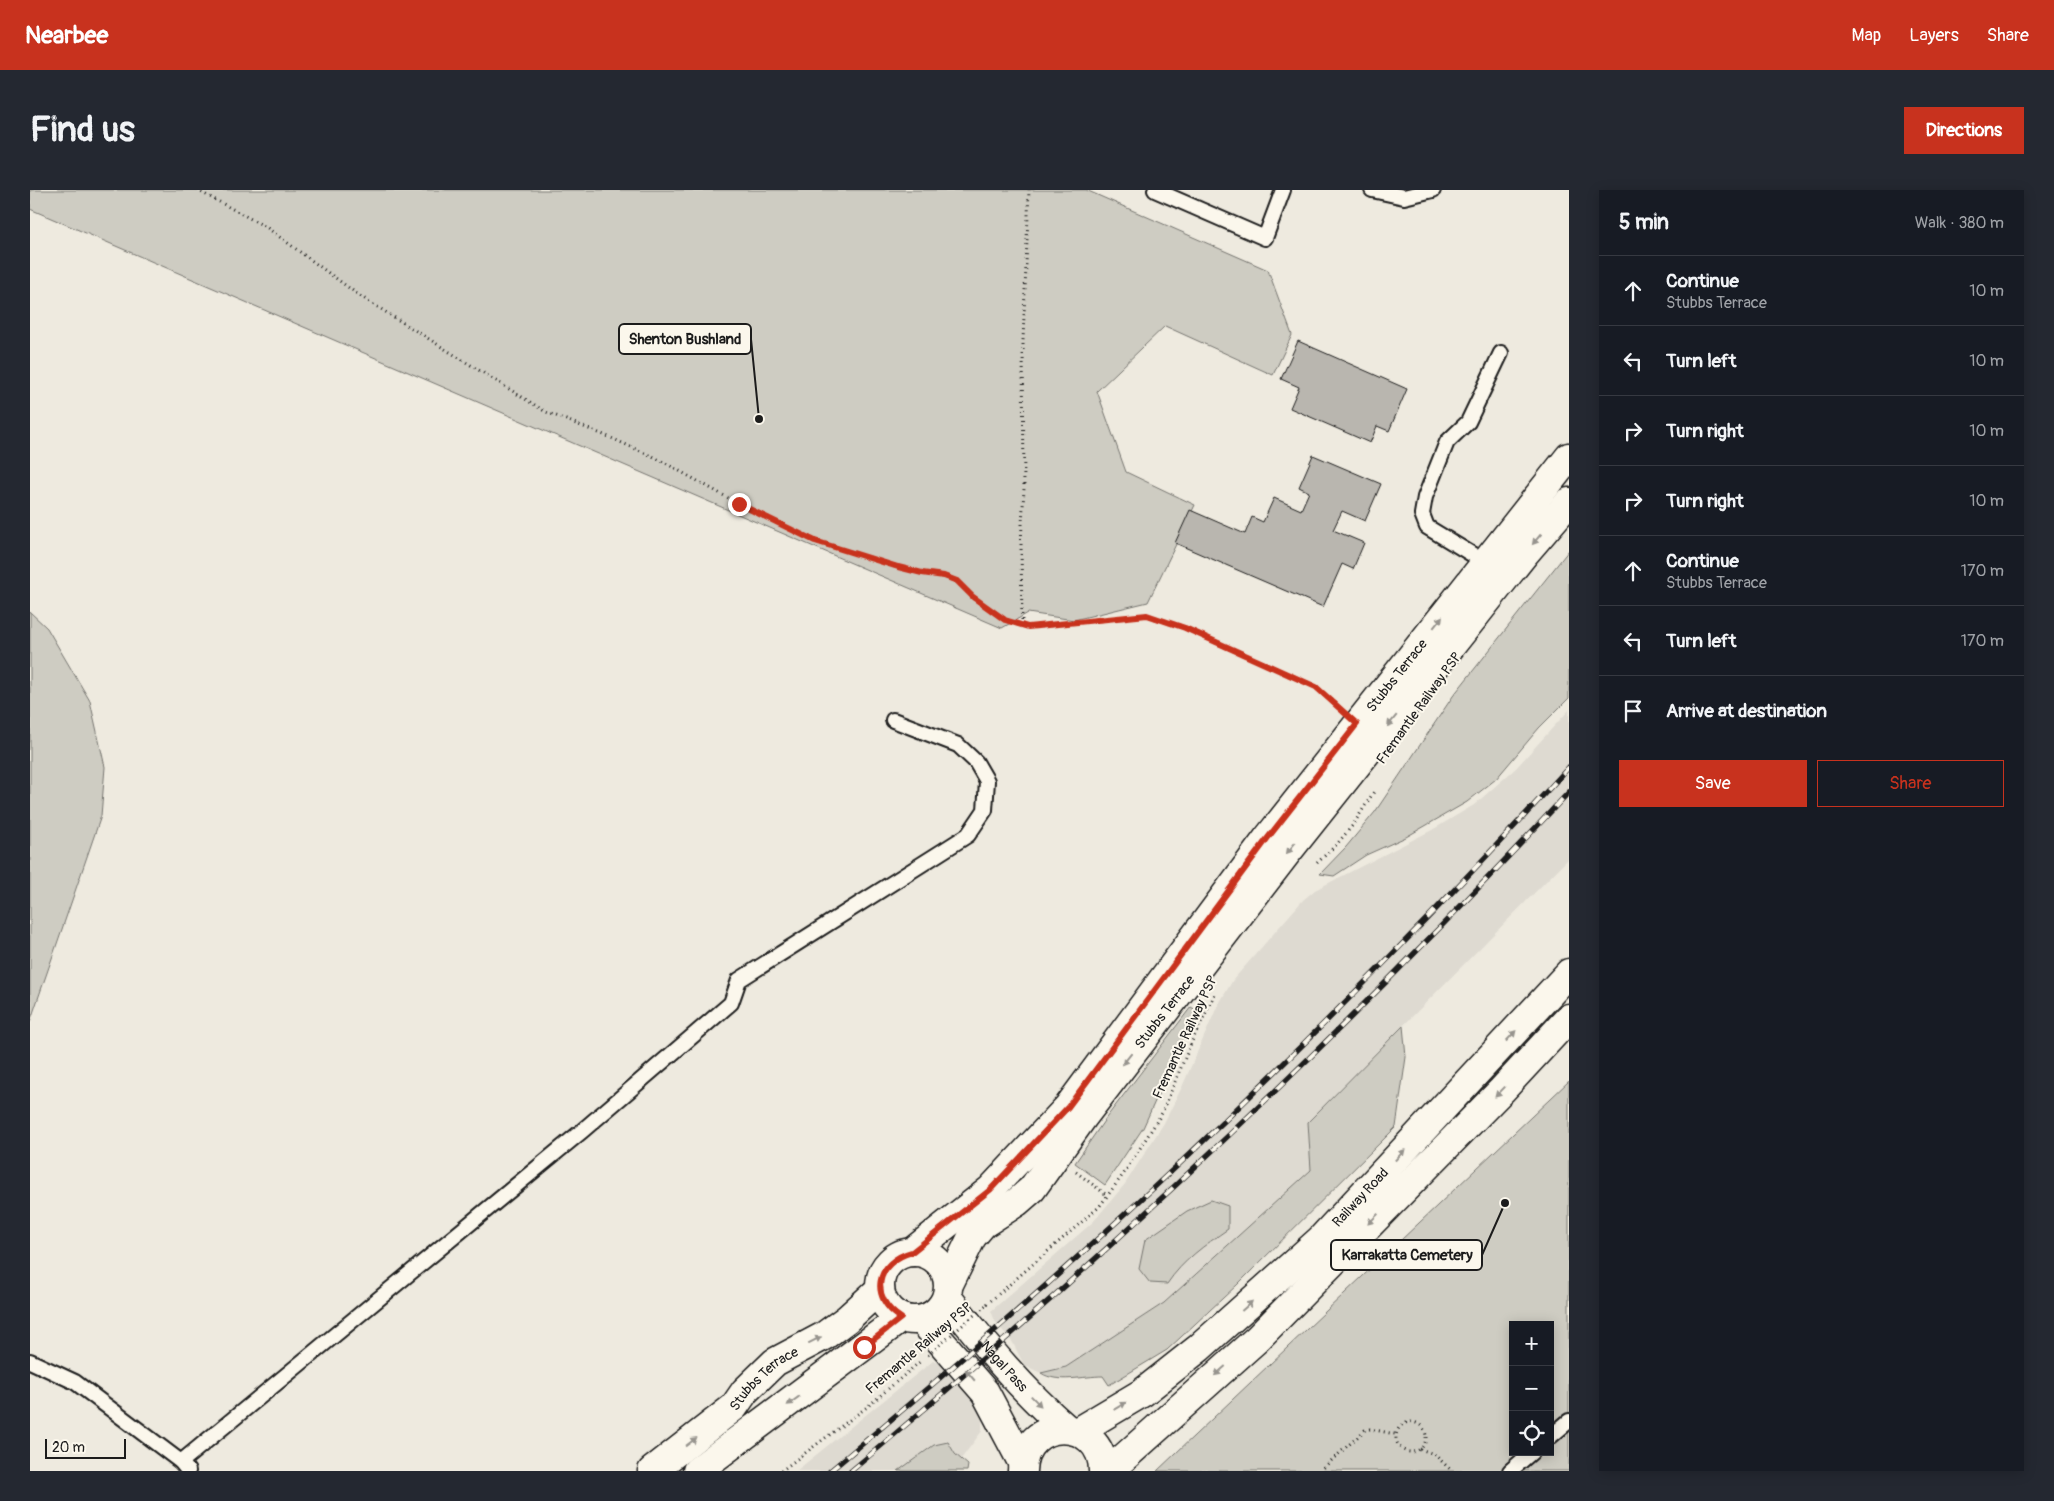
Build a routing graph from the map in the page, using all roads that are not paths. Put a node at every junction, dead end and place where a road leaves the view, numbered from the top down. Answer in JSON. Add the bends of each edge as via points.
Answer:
{"nodes":[{"id":1,"x":1155,"y":190,"type":"edge"},
{"id":2,"x":1284,"y":190,"type":"edge"},
{"id":3,"x":1372,"y":190,"type":"edge"},
{"id":4,"x":1433,"y":190,"type":"edge"},
{"id":5,"x":1502,"y":353,"type":"dead end"},
{"id":6,"x":1569,"y":457,"type":"edge"},
{"id":7,"x":1569,"y":502,"type":"edge"},
{"id":8,"x":1485,"y":562,"type":"junction"},
{"id":9,"x":1505,"y":580,"type":"junction"},
{"id":10,"x":894,"y":720,"type":"dead end"},
{"id":11,"x":1569,"y":973,"type":"edge"},
{"id":12,"x":1569,"y":1018,"type":"edge"},
{"id":13,"x":912,"y":1252,"type":"junction"},
{"id":14,"x":880,"y":1289,"type":"junction"},
{"id":15,"x":948,"y":1290,"type":"junction"},
{"id":16,"x":912,"y":1319,"type":"junction"},
{"id":17,"x":30,"y":1361,"type":"edge"},
{"id":18,"x":1569,"y":1422,"type":"edge"},
{"id":19,"x":1072,"y":1430,"type":"junction"},
{"id":20,"x":1554,"y":1434,"type":"edge"},
{"id":21,"x":1527,"y":1456,"type":"edge"},
{"id":22,"x":1022,"y":1466,"type":"edge"},
{"id":23,"x":185,"y":1467,"type":"edge"},
{"id":24,"x":652,"y":1471,"type":"edge"},
{"id":25,"x":697,"y":1471,"type":"edge"},
{"id":26,"x":1103,"y":1471,"type":"edge"},
{"id":27,"x":1109,"y":1471,"type":"edge"},
{"id":28,"x":1510,"y":1471,"type":"edge"}],
"edges":[{"from":1,"to":2,"type":"lane","via":[[1265,238]]},
{"from":3,"to":4,"type":"lane","via":[[1404,197]]},
{"from":5,"to":8,"type":"lane","via":[[1468,422],[1447,442],[1425,497],[1422,514],[1432,531]]},
{"from":6,"to":8,"type":"main road","name":"Stubbs Terrace"},
{"from":7,"to":9,"type":"main road","name":"Stubbs Terrace","one_way":true},
{"from":8,"to":9,"type":"lane"},
{"from":13,"to":8,"type":"main road","name":"Stubbs Terrace","one_way":true,"via":[[990,1190],[1068,1107],[1267,839]]},
{"from":9,"to":15,"type":"main road","name":"Stubbs Terrace","one_way":true,"via":[[1286,854],[1084,1116],[1032,1189],[984,1224],[972,1237]]},
{"from":10,"to":23,"type":"lane","via":[[958,745],[976,762],[987,781],[985,810],[968,835],[739,980],[731,1003]]},
{"from":19,"to":11,"type":"main road","name":"Railway Road","one_way":true,"via":[[1142,1393],[1199,1348],[1320,1240]]},
{"from":12,"to":27,"type":"main road","name":"Railway Road","one_way":true,"via":[[1257,1339]]},
{"from":13,"to":14,"type":"main road","via":[[892,1260],[885,1268]]},
{"from":13,"to":15,"type":"main road","via":[[932,1257],[941,1264]]},
{"from":14,"to":16,"type":"main road","via":[[886,1307]]},
{"from":24,"to":14,"type":"main road","name":"Stubbs Terrace","one_way":true,"via":[[734,1407],[745,1391],[775,1362],[824,1336]]},
{"from":15,"to":16,"type":"main road","via":[[942,1308],[933,1315]]},
{"from":15,"to":19,"type":"main road","name":"Nagal Pass","one_way":true,"via":[[1006,1369],[1040,1405]]},
{"from":22,"to":16,"type":"main road","one_way":true,"via":[[985,1392]]},
{"from":16,"to":25,"type":"main road","one_way":true},
{"from":17,"to":23,"type":"lane","via":[[75,1382]]},
{"from":18,"to":20,"type":"lane"},
{"from":19,"to":22,"type":"main road","name":"Railway Road","via":[[1054,1429],[1033,1441],[1026,1450]]},
{"from":19,"to":26,"type":"main road","name":"Nagal Pass","via":[[1090,1438],[1099,1449]]},
{"from":21,"to":28,"type":"lane"}]}
